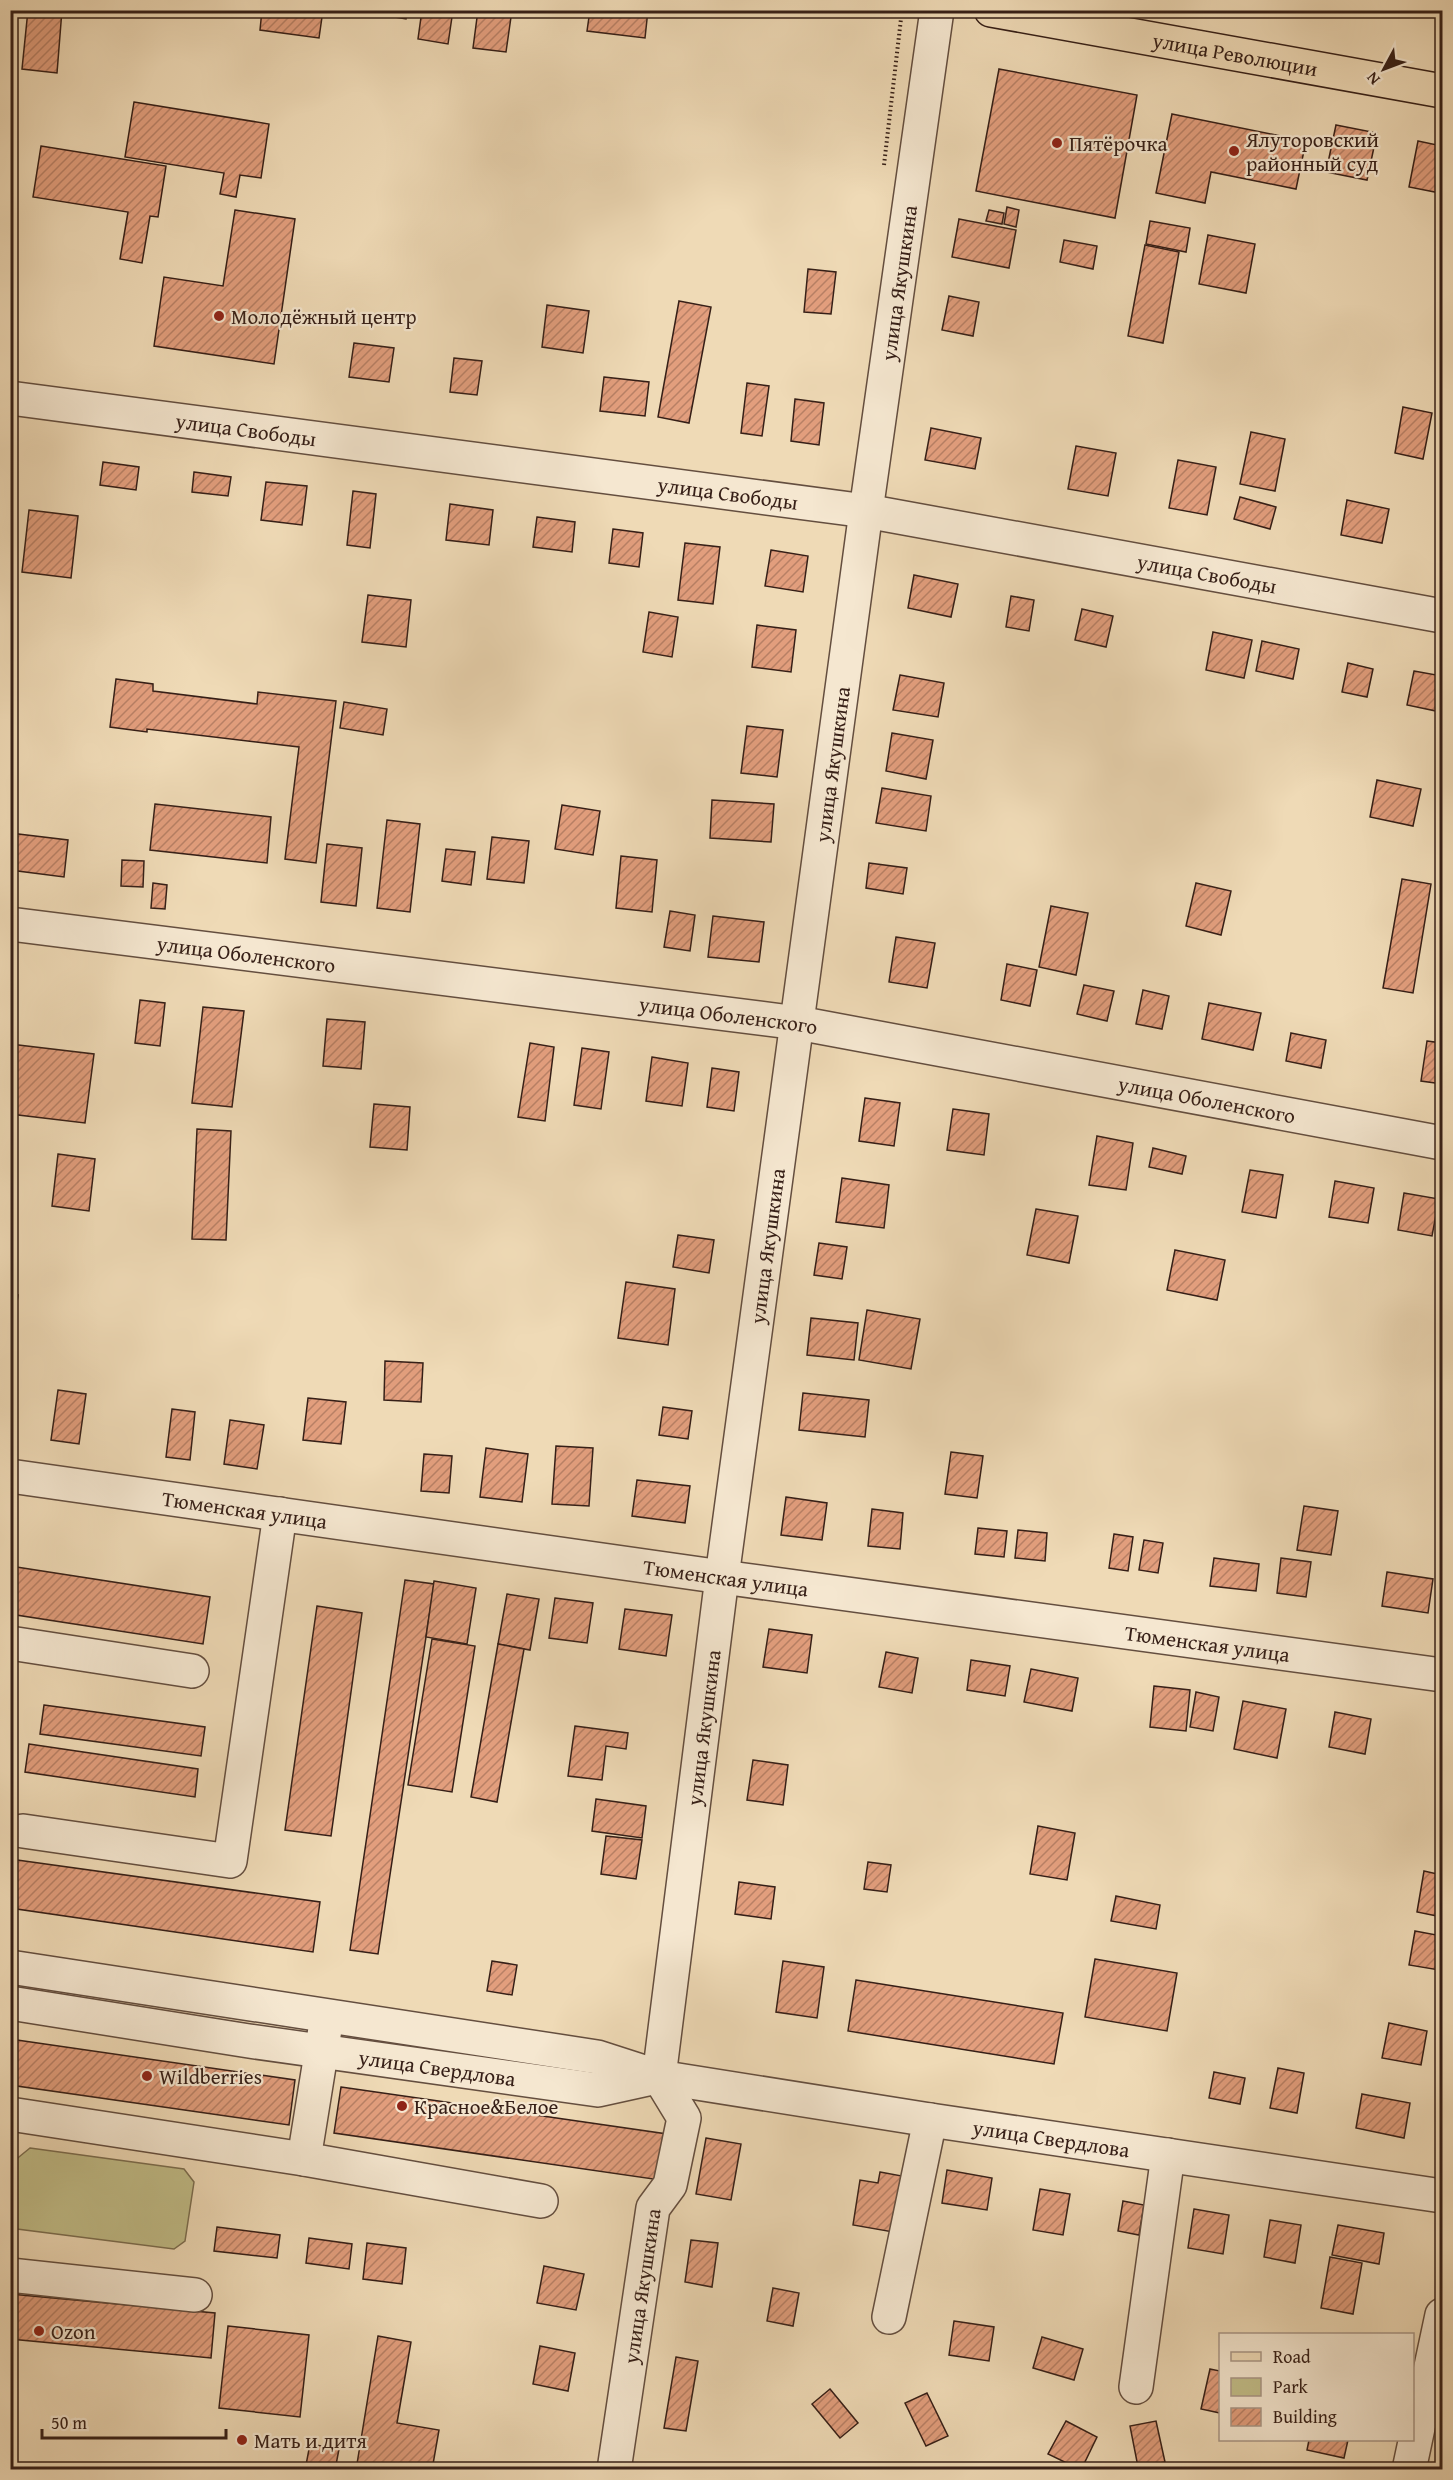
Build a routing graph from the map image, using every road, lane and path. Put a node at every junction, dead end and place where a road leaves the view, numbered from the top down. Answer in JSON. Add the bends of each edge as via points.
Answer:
{"nodes":[{"id":1,"x":937,"y":10,"type":"edge"},
{"id":2,"x":991,"y":10,"type":"edge"},
{"id":3,"x":1443,"y":90,"type":"edge"},
{"id":4,"x":10,"y":398,"type":"edge"},
{"id":5,"x":866,"y":511,"type":"junction"},
{"id":6,"x":1443,"y":616,"type":"edge"},
{"id":7,"x":10,"y":924,"type":"edge"},
{"id":8,"x":798,"y":1023,"type":"junction"},
{"id":9,"x":1443,"y":1143,"type":"edge"},
{"id":10,"x":10,"y":1476,"type":"edge"},
{"id":11,"x":280,"y":1514,"type":"junction"},
{"id":12,"x":722,"y":1577,"type":"junction"},
{"id":13,"x":10,"y":1643,"type":"edge"},
{"id":14,"x":192,"y":1671,"type":"dead end"},
{"id":15,"x":1443,"y":1675,"type":"edge"},
{"id":16,"x":23,"y":1831,"type":"dead end"},
{"id":17,"x":10,"y":1967,"type":"edge"},
{"id":18,"x":180,"y":1992,"type":"junction"},
{"id":19,"x":10,"y":2003,"type":"edge"},
{"id":20,"x":327,"y":2015,"type":"junction"},
{"id":21,"x":173,"y":2029,"type":"junction"},
{"id":22,"x":321,"y":2051,"type":"junction"},
{"id":23,"x":659,"y":2077,"type":"junction"},
{"id":24,"x":10,"y":2114,"type":"edge"},
{"id":25,"x":930,"y":2120,"type":"junction"},
{"id":26,"x":1168,"y":2155,"type":"junction"},
{"id":27,"x":304,"y":2159,"type":"junction"},
{"id":28,"x":1443,"y":2196,"type":"edge"},
{"id":29,"x":541,"y":2201,"type":"dead end"},
{"id":30,"x":10,"y":2275,"type":"edge"},
{"id":31,"x":195,"y":2295,"type":"dead end"},
{"id":32,"x":1443,"y":2315,"type":"edge"},
{"id":33,"x":889,"y":2317,"type":"dead end"},
{"id":34,"x":1136,"y":2387,"type":"dead end"},
{"id":35,"x":614,"y":2469,"type":"edge"},
{"id":36,"x":1409,"y":2469,"type":"edge"}],
"edges":[{"from":1,"to":5,"type":"street","name":"улица Якушкина"},
{"from":2,"to":3,"type":"main road","name":"улица Революции"},
{"from":4,"to":5,"type":"street","name":"улица Свободы"},
{"from":5,"to":6,"type":"street","name":"улица Свободы"},
{"from":5,"to":8,"type":"street","name":"улица Якушкина"},
{"from":7,"to":8,"type":"street","name":"улица Оболенского"},
{"from":8,"to":9,"type":"street","name":"улица Оболенского"},
{"from":8,"to":12,"type":"street","name":"улица Якушкина"},
{"from":10,"to":11,"type":"street","name":"Тюменская улица"},
{"from":11,"to":12,"type":"street","name":"Тюменская улица"},
{"from":11,"to":16,"type":"street","via":[[230,1861]]},
{"from":12,"to":15,"type":"street","name":"Тюменская улица"},
{"from":12,"to":23,"type":"street","name":"улица Якушкина"},
{"from":13,"to":14,"type":"street"},
{"from":17,"to":18,"type":"street","name":"улица Свердлова"},
{"from":18,"to":20,"type":"street","name":"улица Свердлова"},
{"from":18,"to":21,"type":"street"},
{"from":19,"to":21,"type":"street","name":"улица Свердлова"},
{"from":20,"to":22,"type":"street"},
{"from":20,"to":23,"type":"street","name":"улица Свердлова","via":[[597,2057]]},
{"from":21,"to":22,"type":"street","name":"улица Свердлова"},
{"from":22,"to":23,"type":"street","name":"улица Свердлова","via":[[598,2090]]},
{"from":22,"to":27,"type":"street"},
{"from":23,"to":25,"type":"street","name":"улица Свердлова"},
{"from":23,"to":35,"type":"street","name":"улица Якушкина","via":[[684,2118],[670,2185],[653,2208]]},
{"from":24,"to":27,"type":"street"},
{"from":25,"to":26,"type":"street","name":"улица Свердлова"},
{"from":25,"to":33,"type":"street"},
{"from":26,"to":28,"type":"street","name":"улица Свердлова"},
{"from":26,"to":34,"type":"street"},
{"from":27,"to":29,"type":"street"},
{"from":30,"to":31,"type":"street"},
{"from":32,"to":36,"type":"street"}]}
